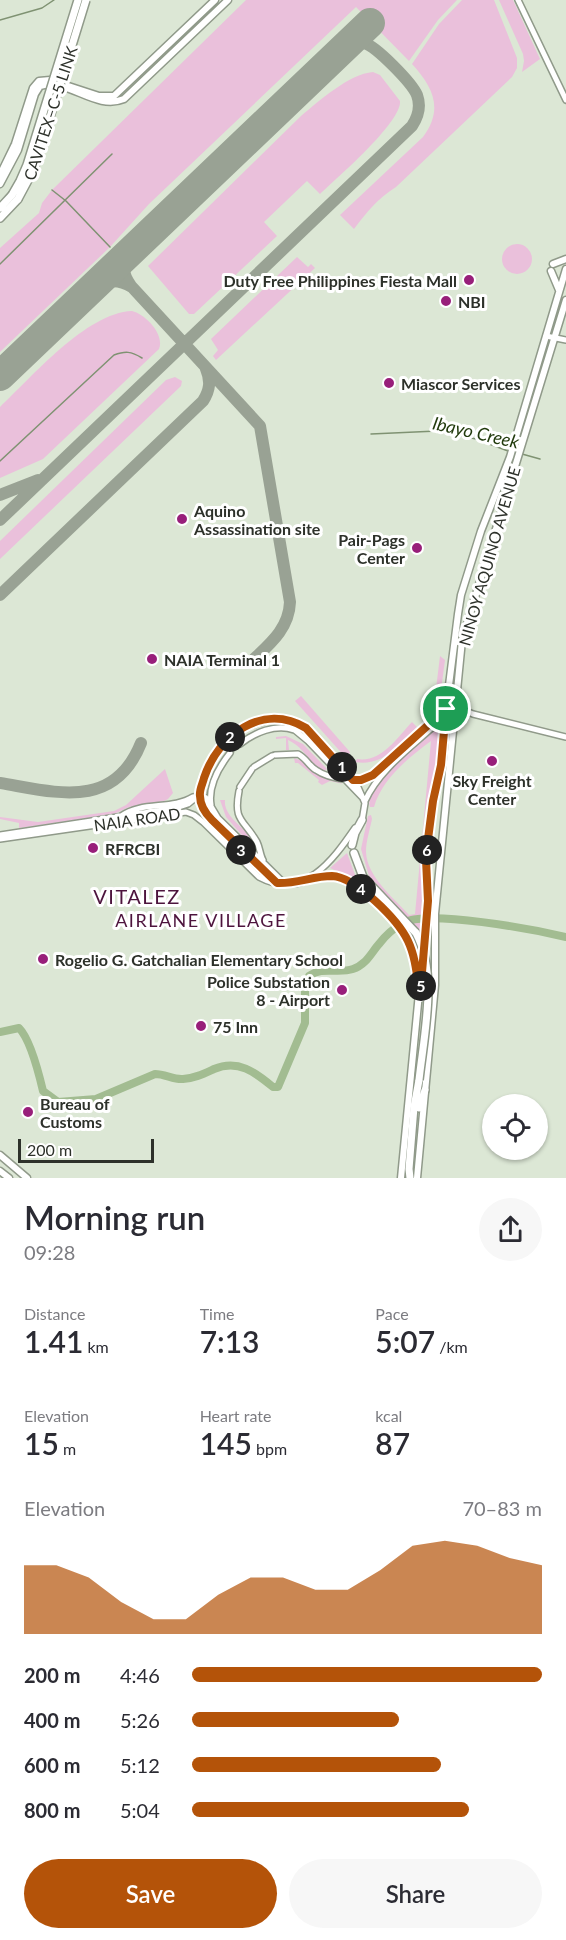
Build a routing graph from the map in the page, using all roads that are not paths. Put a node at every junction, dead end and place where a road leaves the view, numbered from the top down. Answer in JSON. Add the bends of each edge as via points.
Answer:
{"nodes":[{"id":1,"x":78,"y":0,"type":"edge"},
{"id":2,"x":86,"y":0,"type":"edge"},
{"id":3,"x":215,"y":0,"type":"edge"},
{"id":4,"x":228,"y":0,"type":"edge"},
{"id":5,"x":518,"y":0,"type":"edge"},
{"id":6,"x":566,"y":100,"type":"edge"},
{"id":7,"x":0,"y":175,"type":"edge"},
{"id":8,"x":0,"y":184,"type":"edge"},
{"id":9,"x":15,"y":197,"type":"junction"},
{"id":10,"x":0,"y":208,"type":"edge"},
{"id":11,"x":0,"y":218,"type":"edge"},
{"id":12,"x":566,"y":259,"type":"edge"},
{"id":13,"x":566,"y":269,"type":"edge"},
{"id":14,"x":559,"y":292,"type":"junction"},
{"id":15,"x":566,"y":300,"type":"edge"},
{"id":16,"x":546,"y":336,"type":"junction"},
{"id":17,"x":554,"y":338,"type":"junction"},
{"id":18,"x":566,"y":340,"type":"edge"},
{"id":19,"x":517,"y":447,"type":"junction"},
{"id":20,"x":469,"y":570,"type":"junction"},
{"id":21,"x":481,"y":574,"type":"junction"},
{"id":22,"x":455,"y":700,"type":"junction"},
{"id":23,"x":446,"y":709,"type":"junction"},
{"id":24,"x":473,"y":714,"type":"junction"},
{"id":25,"x":453,"y":720,"type":"junction"},
{"id":26,"x":285,"y":722,"type":"dead end"},
{"id":27,"x":444,"y":728,"type":"junction"},
{"id":28,"x":298,"y":732,"type":"junction"},
{"id":29,"x":566,"y":737,"type":"edge"},
{"id":30,"x":240,"y":744,"type":"tunnel mouth"},
{"id":31,"x":230,"y":753,"type":"tunnel mouth"},
{"id":32,"x":344,"y":778,"type":"junction"},
{"id":33,"x":353,"y":780,"type":"junction"},
{"id":34,"x":204,"y":788,"type":"dead end"},
{"id":35,"x":200,"y":795,"type":"junction"},
{"id":36,"x":206,"y":798,"type":"tunnel mouth"},
{"id":37,"x":365,"y":801,"type":"junction"},
{"id":38,"x":212,"y":809,"type":"junction"},
{"id":39,"x":120,"y":816,"type":"junction"},
{"id":40,"x":362,"y":820,"type":"junction"},
{"id":41,"x":0,"y":837,"type":"edge"},
{"id":42,"x":267,"y":867,"type":"junction"},
{"id":43,"x":277,"y":883,"type":"junction"},
{"id":44,"x":284,"y":883,"type":"junction"},
{"id":45,"x":297,"y":883,"type":"junction"},
{"id":46,"x":420,"y":996,"type":"junction"},
{"id":47,"x":425,"y":1090,"type":"junction"},
{"id":48,"x":419,"y":1108,"type":"dead end"},
{"id":49,"x":418,"y":1116,"type":"dead end"},
{"id":50,"x":0,"y":1155,"type":"edge"},
{"id":51,"x":0,"y":1170,"type":"edge"},
{"id":52,"x":9,"y":1178,"type":"edge"},
{"id":53,"x":27,"y":1178,"type":"edge"},
{"id":54,"x":401,"y":1178,"type":"edge"},
{"id":55,"x":411,"y":1178,"type":"edge"},
{"id":56,"x":417,"y":1178,"type":"edge"}],
"edges":[{"from":1,"to":9,"type":"highway","name":"CAVITEX–C-5 LINK","bridge":true},
{"from":2,"to":9,"type":"highway","name":"CAVITEX–C-5 LINK","bridge":true,"via":[[34,169]]},
{"from":3,"to":7,"type":"main road","via":[[114,96],[99,96],[50,80],[36,84]]},
{"from":4,"to":8,"type":"main road","via":[[121,101],[101,100],[57,86],[40,86],[16,156]]},
{"from":5,"to":6,"type":"street"},
{"from":9,"to":10,"type":"highway","name":"CAVITEX–C-5 LINK"},
{"from":9,"to":11,"type":"highway","name":"CAVITEX–C-5 LINK"},
{"from":12,"to":14,"type":"main road","via":[[552,268]]},
{"from":13,"to":14,"type":"main road","name":"NINOY AQUINO AVENUE"},
{"from":14,"to":16,"type":"main road","name":"NINOY AQUINO AVENUE"},
{"from":15,"to":17,"type":"main road","name":"NINOY AQUINO AVENUE"},
{"from":16,"to":17,"type":"street"},
{"from":16,"to":19,"type":"main road","name":"NINOY AQUINO AVENUE"},
{"from":17,"to":18,"type":"street"},
{"from":17,"to":19,"type":"main road","name":"NINOY AQUINO AVENUE"},
{"from":19,"to":20,"type":"main road","name":"NINOY AQUINO AVENUE"},
{"from":19,"to":21,"type":"main road","name":"NINOY AQUINO AVENUE","via":[[517,459]]},
{"from":20,"to":21,"type":"main road"},
{"from":20,"to":23,"type":"main road","name":"NINOY AQUINO AVENUE","via":[[458,614]]},
{"from":21,"to":22,"type":"main road","name":"NINOY AQUINO AVENUE","via":[[462,640]]},
{"from":22,"to":24,"type":"street"},
{"from":22,"to":25,"type":"main road","name":"NINOY AQUINO AVENUE"},
{"from":23,"to":27,"type":"main road","name":"NINOY AQUINO AVENUE"},
{"from":23,"to":33,"type":"street","via":[[373,775]]},
{"from":24,"to":25,"type":"street","via":[[460,714]]},
{"from":24,"to":29,"type":"street"},
{"from":25,"to":47,"type":"main road","name":"NINOY AQUINO AVENUE","via":[[435,914],[435,985]]},
{"from":26,"to":28,"type":"street"},
{"from":27,"to":37,"type":"street","via":[[434,726],[389,767]]},
{"from":27,"to":46,"type":"main road","name":"NINOY AQUINO AVENUE","via":[[428,839]]},
{"from":28,"to":30,"type":"street","via":[[279,728],[256,734]]},
{"from":28,"to":32,"type":"street"},
{"from":31,"to":38,"type":"street","via":[[214,783]]},
{"from":32,"to":33,"type":"street"},
{"from":32,"to":37,"type":"street"},
{"from":32,"to":42,"type":"street","via":[[318,772],[298,754],[274,756],[253,768],[240,789],[238,815],[256,841]]},
{"from":33,"to":35,"type":"street","bridge":true,"via":[[306,728],[280,718],[258,721],[223,744],[210,763]]},
{"from":33,"to":37,"type":"street"},
{"from":34,"to":39,"type":"street","via":[[187,800],[133,809]]},
{"from":35,"to":39,"type":"street","name":"NAIA ROAD","via":[[181,807]]},
{"from":35,"to":43,"type":"street","via":[[206,813]]},
{"from":36,"to":38,"type":"street"},
{"from":37,"to":40,"type":"street"},
{"from":38,"to":42,"type":"street"},
{"from":39,"to":41,"type":"street","name":"NAIA ROAD"},
{"from":40,"to":45,"type":"street","via":[[336,855],[315,874]]},
{"from":40,"to":55,"type":"highway","bridge":true,"via":[[353,849],[363,877],[416,933],[426,957],[428,987],[414,1107]]},
{"from":41,"to":43,"type":"street","name":"NAIA ROAD","via":[[186,812],[203,822],[259,877]]},
{"from":42,"to":44,"type":"street"},
{"from":43,"to":44,"type":"street","name":"NAIA ROAD"},
{"from":44,"to":45,"type":"street"},
{"from":45,"to":46,"type":"main road","via":[[327,877],[347,880],[363,890],[401,930],[412,952]]},
{"from":46,"to":54,"type":"main road","name":"NINOY AQUINO AVENUE"},
{"from":47,"to":48,"type":"highway"},
{"from":47,"to":56,"type":"main road","name":"NINOY AQUINO AVENUE"},
{"from":49,"to":55,"type":"highway"},
{"from":50,"to":53,"type":"main road"},
{"from":51,"to":52,"type":"main road"}]}
